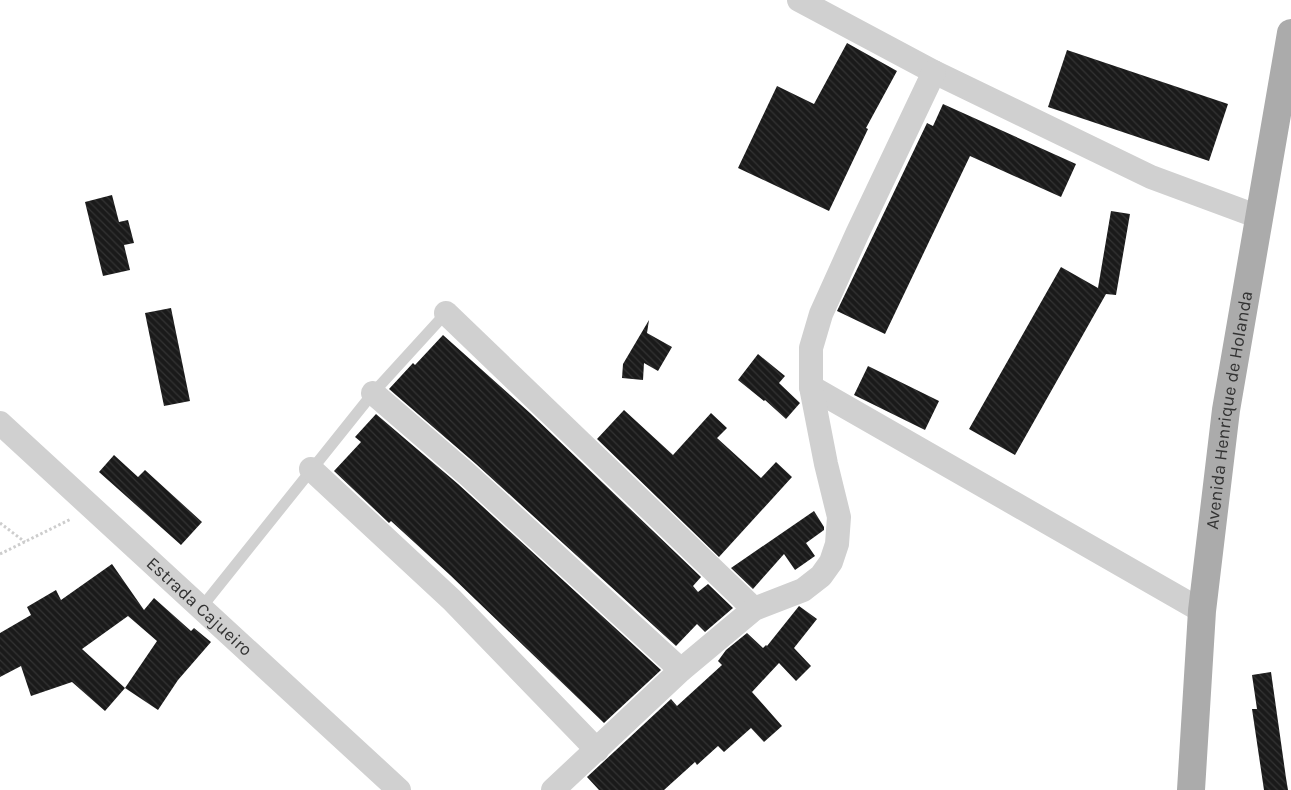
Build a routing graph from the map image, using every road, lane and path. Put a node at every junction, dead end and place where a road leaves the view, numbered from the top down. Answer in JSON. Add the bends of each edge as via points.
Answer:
{"nodes":[{"id":1,"x":799,"y":0,"type":"edge"},
{"id":2,"x":1291,"y":33,"type":"edge"},
{"id":3,"x":934,"y":72,"type":"junction"},
{"id":4,"x":1259,"y":217,"type":"junction"},
{"id":5,"x":446,"y":313,"type":"joint"},
{"id":6,"x":811,"y":387,"type":"junction"},
{"id":7,"x":374,"y":393,"type":"junction"},
{"id":8,"x":0,"y":423,"type":"edge"},
{"id":9,"x":311,"y":469,"type":"junction"},
{"id":10,"x":93,"y":507,"type":"junction"},
{"id":11,"x":0,"y":523,"type":"edge"},
{"id":12,"x":24,"y":542,"type":"junction"},
{"id":13,"x":0,"y":554,"type":"edge"},
{"id":14,"x":201,"y":608,"type":"junction"},
{"id":15,"x":754,"y":609,"type":"junction"},
{"id":16,"x":1202,"y":611,"type":"junction"},
{"id":17,"x":681,"y":670,"type":"junction"},
{"id":18,"x":597,"y":750,"type":"junction"},
{"id":19,"x":399,"y":790,"type":"edge"},
{"id":20,"x":553,"y":790,"type":"edge"},
{"id":21,"x":1191,"y":790,"type":"edge"}],
"edges":[{"from":1,"to":3,"type":"street"},
{"from":2,"to":4,"type":"main road","name":"Avenida Henrique de Holanda"},
{"from":3,"to":4,"type":"street","via":[[1150,177]]},
{"from":3,"to":6,"type":"street","via":[[821,314],[811,348]]},
{"from":4,"to":16,"type":"main road","name":"Avenida Henrique de Holanda","via":[[1226,410]]},
{"from":5,"to":7,"type":"lane"},
{"from":5,"to":15,"type":"street"},
{"from":6,"to":15,"type":"street","via":[[839,517],[837,544],[832,562],[821,576],[803,590]]},
{"from":6,"to":16,"type":"street"},
{"from":7,"to":9,"type":"lane"},
{"from":7,"to":17,"type":"street"},
{"from":8,"to":10,"type":"street","name":"Estrada Cajueiro"},
{"from":9,"to":14,"type":"lane"},
{"from":9,"to":18,"type":"street","via":[[452,600]]},
{"from":10,"to":12,"type":"path"},
{"from":10,"to":14,"type":"street","name":"Estrada Cajueiro"},
{"from":11,"to":12,"type":"path"},
{"from":12,"to":13,"type":"path"},
{"from":14,"to":19,"type":"street","name":"Estrada Cajueiro"},
{"from":15,"to":17,"type":"street"},
{"from":16,"to":21,"type":"main road","name":"Avenida Henrique de Holanda"},
{"from":17,"to":18,"type":"street"},
{"from":18,"to":20,"type":"street"}]}
